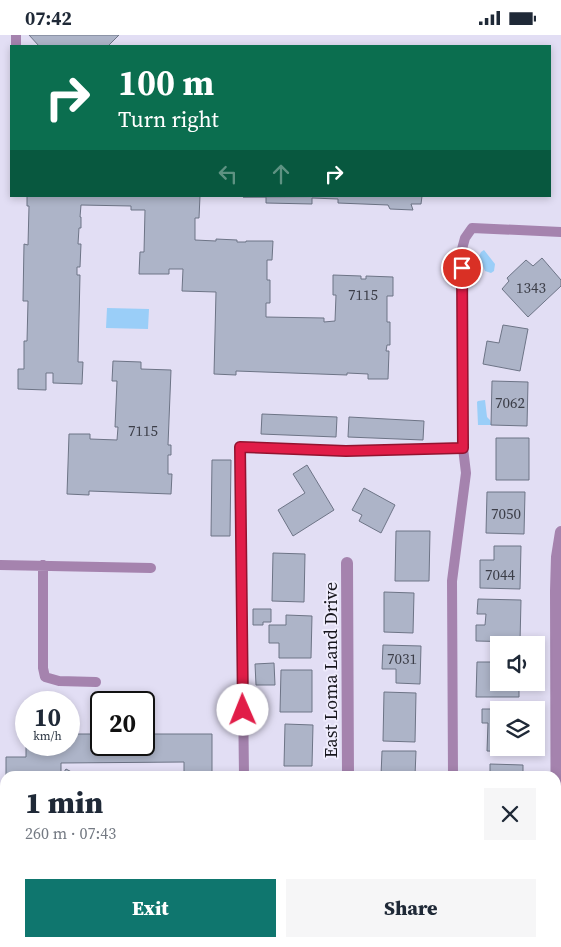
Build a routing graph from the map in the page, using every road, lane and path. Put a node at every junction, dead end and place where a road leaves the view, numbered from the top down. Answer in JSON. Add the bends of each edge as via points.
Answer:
{"nodes":[{"id":1,"x":561,"y":232,"type":"edge"},
{"id":2,"x":463,"y":448,"type":"junction"},
{"id":3,"x":561,"y":531,"type":"edge"},
{"id":4,"x":347,"y":563,"type":"dead end"},
{"id":5,"x":0,"y":565,"type":"edge"},
{"id":6,"x":43,"y":565,"type":"junction"},
{"id":7,"x":151,"y":568,"type":"dead end"},
{"id":8,"x":96,"y":682,"type":"dead end"},
{"id":9,"x":244,"y":771,"type":"edge"},
{"id":10,"x":348,"y":771,"type":"edge"},
{"id":11,"x":453,"y":771,"type":"edge"},
{"id":12,"x":557,"y":771,"type":"edge"},
{"id":13,"x":0,"y":947,"type":"edge"},
{"id":14,"x":6,"y":947,"type":"edge"}],
"edges":[{"from":1,"to":2,"type":"lane","via":[[472,228],[464,238]]},
{"from":2,"to":9,"type":"lane","via":[[346,451],[240,447]]},
{"from":2,"to":11,"type":"lane","via":[[466,473],[452,581]]},
{"from":3,"to":12,"type":"street","via":[[556,591]]},
{"from":4,"to":10,"type":"street","name":"East Loma Land Drive"},
{"from":5,"to":6,"type":"lane"},
{"from":6,"to":7,"type":"lane"},
{"from":6,"to":8,"type":"lane","via":[[45,677],[59,681]]},
{"from":13,"to":14,"type":"street"}]}
